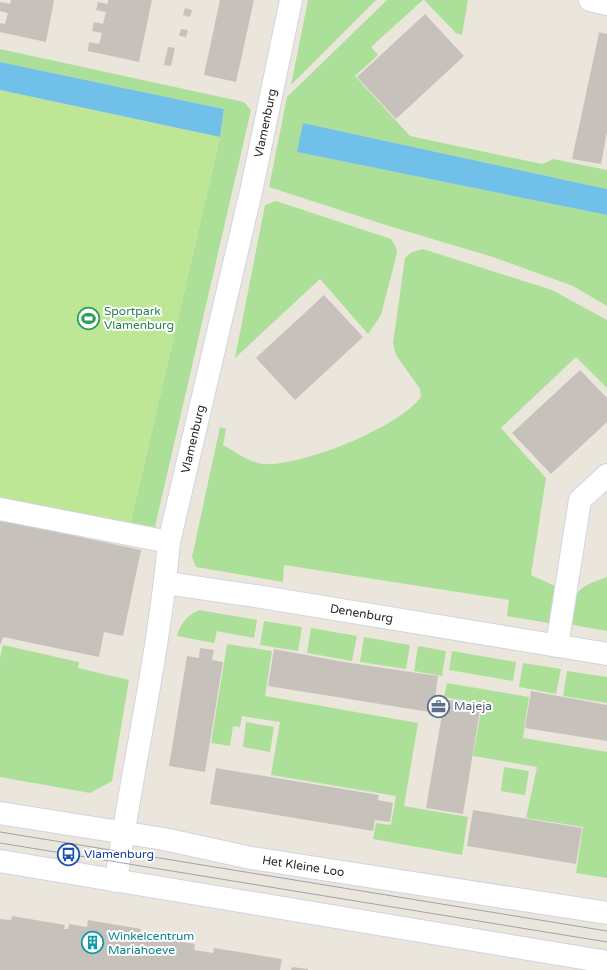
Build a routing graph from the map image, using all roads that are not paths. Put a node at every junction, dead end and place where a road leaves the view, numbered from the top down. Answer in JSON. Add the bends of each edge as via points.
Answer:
{"nodes":[{"id":1,"x":291,"y":0,"type":"edge"},
{"id":2,"x":590,"y":0,"type":"edge"},
{"id":3,"x":607,"y":4,"type":"edge"},
{"id":4,"x":607,"y":475,"type":"edge"},
{"id":5,"x":0,"y":509,"type":"edge"},
{"id":6,"x":169,"y":542,"type":"junction"},
{"id":7,"x":166,"y":583,"type":"junction"},
{"id":8,"x":556,"y":646,"type":"junction"},
{"id":9,"x":607,"y":654,"type":"edge"},
{"id":10,"x":0,"y":812,"type":"edge"},
{"id":11,"x":123,"y":832,"type":"junction"},
{"id":12,"x":0,"y":861,"type":"edge"},
{"id":13,"x":116,"y":881,"type":"junction"},
{"id":14,"x":607,"y":913,"type":"edge"},
{"id":15,"x":607,"y":962,"type":"edge"}],
"edges":[{"from":1,"to":6,"type":"street","name":"Vlamenburg","via":[[252,187]]},
{"from":2,"to":3,"type":"street"},
{"from":4,"to":8,"type":"street","via":[[580,500]]},
{"from":5,"to":6,"type":"street"},
{"from":6,"to":7,"type":"street","name":"Vlamenburg"},
{"from":7,"to":8,"type":"street","name":"Denenburg"},
{"from":7,"to":11,"type":"street","name":"Vlamenburg"},
{"from":8,"to":9,"type":"street","name":"Denenburg"},
{"from":10,"to":11,"type":"street","name":"Het Kleine Loo"},
{"from":11,"to":13,"type":"street","name":"Vlamenburg"},
{"from":11,"to":14,"type":"street","name":"Het Kleine Loo","via":[[251,858]]},
{"from":12,"to":13,"type":"street"},
{"from":13,"to":15,"type":"street"}]}
